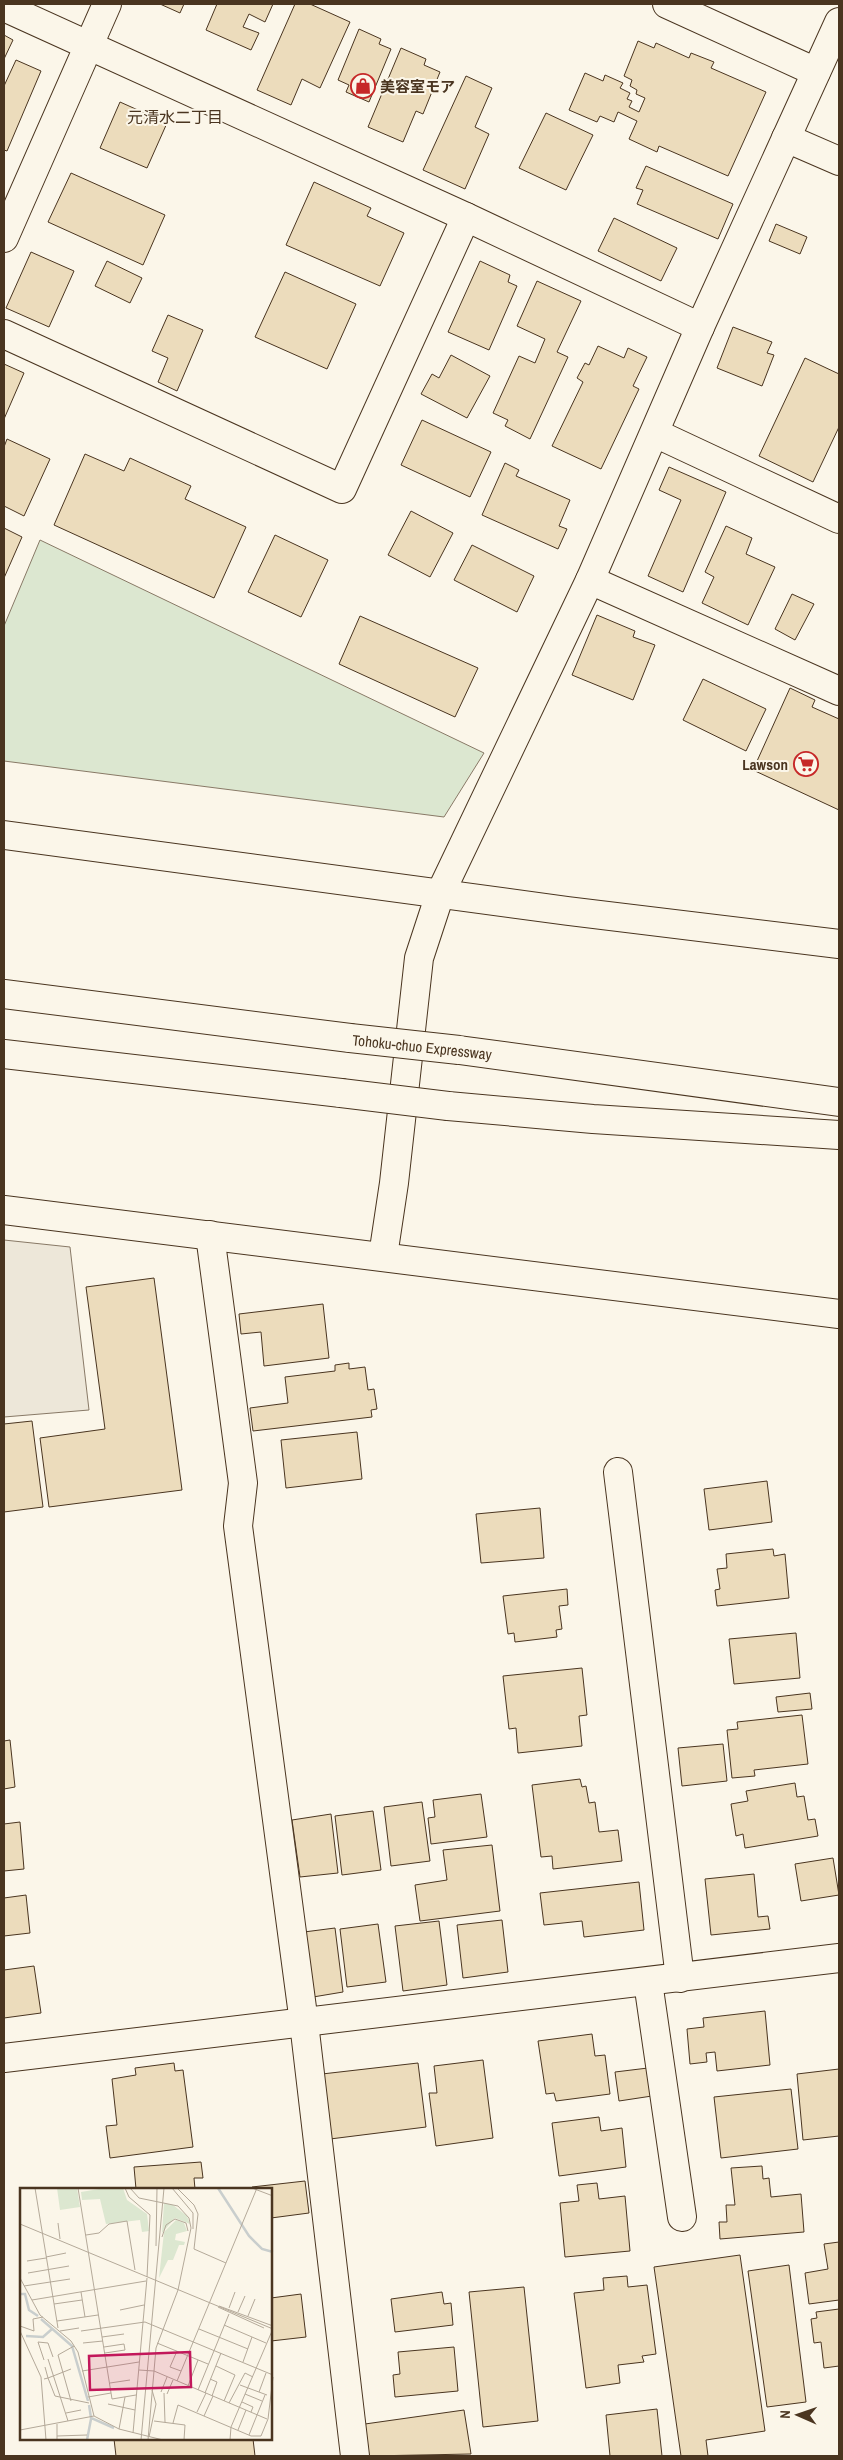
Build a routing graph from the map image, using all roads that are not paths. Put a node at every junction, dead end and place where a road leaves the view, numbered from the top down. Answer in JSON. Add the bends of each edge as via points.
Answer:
{"nodes":[{"id":1,"x":107,"y":4,"type":"edge"},
{"id":2,"x":667,"y":4,"type":"edge"},
{"id":3,"x":4,"y":7,"type":"edge"},
{"id":4,"x":839,"y":22,"type":"edge"},
{"id":5,"x":87,"y":45,"type":"junction"},
{"id":6,"x":816,"y":72,"type":"junction"},
{"id":7,"x":786,"y":138,"type":"junction"},
{"id":8,"x":839,"y":161,"type":"edge"},
{"id":9,"x":466,"y":217,"type":"junction"},
{"id":10,"x":4,"y":238,"type":"edge"},
{"id":11,"x":700,"y":327,"type":"junction"},
{"id":12,"x":4,"y":334,"type":"edge"},
{"id":13,"x":655,"y":433,"type":"junction"},
{"id":14,"x":839,"y":519,"type":"edge"},
{"id":15,"x":590,"y":580,"type":"junction"},
{"id":16,"x":839,"y":691,"type":"edge"},
{"id":17,"x":4,"y":835,"type":"edge"},
{"id":18,"x":440,"y":894,"type":"junction"},
{"id":19,"x":839,"y":944,"type":"edge"},
{"id":20,"x":4,"y":994,"type":"edge"},
{"id":21,"x":4,"y":1054,"type":"edge"},
{"id":22,"x":839,"y":1102,"type":"edge"},
{"id":23,"x":839,"y":1135,"type":"edge"},
{"id":24,"x":4,"y":1210,"type":"edge"},
{"id":25,"x":210,"y":1235,"type":"junction"},
{"id":26,"x":382,"y":1256,"type":"junction"},
{"id":27,"x":839,"y":1314,"type":"edge"},
{"id":28,"x":618,"y":1472,"type":"dead end"},
{"id":29,"x":839,"y":1958,"type":"edge"},
{"id":30,"x":680,"y":1978,"type":"junction"},
{"id":31,"x":648,"y":1982,"type":"junction"},
{"id":32,"x":304,"y":2023,"type":"junction"},
{"id":33,"x":4,"y":2058,"type":"edge"},
{"id":34,"x":682,"y":2217,"type":"dead end"},
{"id":35,"x":355,"y":2456,"type":"edge"}],
"edges":[{"from":1,"to":5,"type":"main road"},
{"from":2,"to":6,"type":"main road"},
{"from":3,"to":5,"type":"main road"},
{"from":4,"to":6,"type":"main road"},
{"from":5,"to":9,"type":"main road"},
{"from":5,"to":10,"type":"main road"},
{"from":6,"to":7,"type":"main road"},
{"from":7,"to":8,"type":"main road"},
{"from":7,"to":11,"type":"main road"},
{"from":9,"to":11,"type":"main road"},
{"from":9,"to":12,"type":"main road","via":[[342,489]]},
{"from":11,"to":13,"type":"main road"},
{"from":13,"to":14,"type":"main road"},
{"from":13,"to":15,"type":"main road"},
{"from":15,"to":16,"type":"main road"},
{"from":15,"to":18,"type":"main road"},
{"from":17,"to":18,"type":"main road"},
{"from":18,"to":19,"type":"main road"},
{"from":18,"to":26,"type":"main road","via":[[419,958],[394,1183]]},
{"from":20,"to":22,"type":"main road","name":"Tohoku-chuo Expressway","bridge":true,"via":[[459,1050]]},
{"from":21,"to":23,"type":"main road","bridge":true,"via":[[448,1106]]},
{"from":24,"to":25,"type":"main road"},
{"from":25,"to":26,"type":"main road"},
{"from":25,"to":32,"type":"main road","via":[[242,1483],[238,1526]]},
{"from":26,"to":27,"type":"main road"},
{"from":28,"to":30,"type":"main road"},
{"from":29,"to":30,"type":"main road"},
{"from":30,"to":31,"type":"main road"},
{"from":31,"to":32,"type":"main road"},
{"from":31,"to":34,"type":"main road"},
{"from":32,"to":33,"type":"main road"},
{"from":32,"to":35,"type":"main road"}]}
